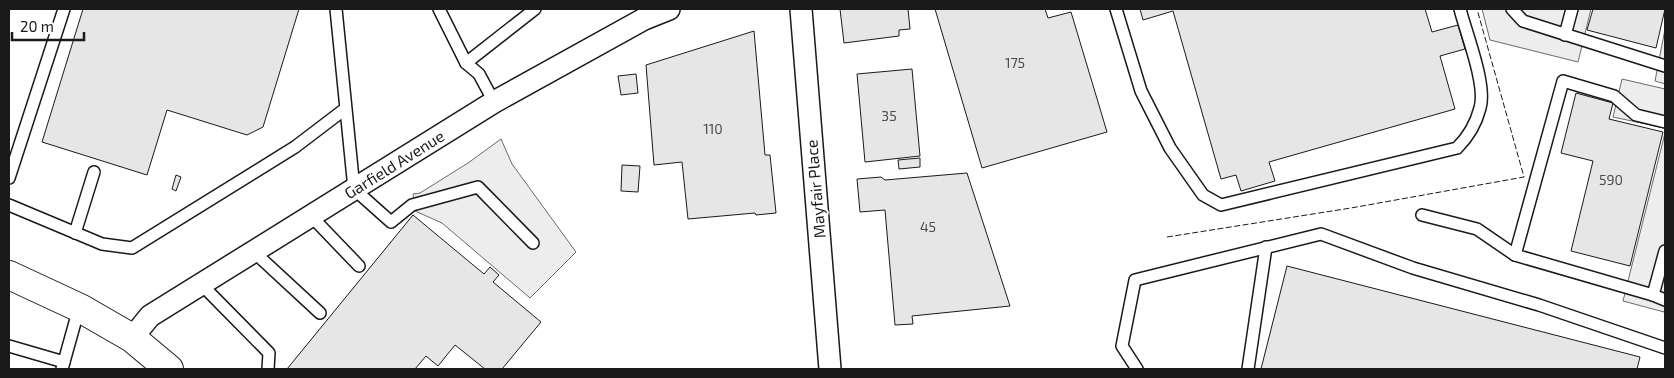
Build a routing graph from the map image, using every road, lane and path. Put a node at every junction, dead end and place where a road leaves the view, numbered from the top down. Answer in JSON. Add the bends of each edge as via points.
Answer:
{"nodes":[{"id":1,"x":64,"y":9,"type":"edge"},
{"id":2,"x":336,"y":9,"type":"edge"},
{"id":3,"x":438,"y":9,"type":"edge"},
{"id":4,"x":534,"y":9,"type":"edge"},
{"id":5,"x":669,"y":9,"type":"edge"},
{"id":6,"x":801,"y":9,"type":"edge"},
{"id":7,"x":1116,"y":9,"type":"edge"},
{"id":8,"x":1460,"y":9,"type":"edge"},
{"id":9,"x":1512,"y":9,"type":"edge"},
{"id":10,"x":1572,"y":9,"type":"edge"},
{"id":11,"x":1565,"y":34,"type":"junction"},
{"id":12,"x":466,"y":63,"type":"junction"},
{"id":13,"x":1665,"y":66,"type":"edge"},
{"id":14,"x":494,"y":102,"type":"junction"},
{"id":15,"x":345,"y":109,"type":"junction"},
{"id":16,"x":1665,"y":122,"type":"edge"},
{"id":17,"x":94,"y":172,"type":"dead end"},
{"id":18,"x":9,"y":178,"type":"edge"},
{"id":19,"x":354,"y":189,"type":"junction"},
{"id":20,"x":9,"y":205,"type":"edge"},
{"id":21,"x":1422,"y":215,"type":"dead end"},
{"id":22,"x":310,"y":216,"type":"junction"},
{"id":23,"x":75,"y":233,"type":"junction"},
{"id":24,"x":533,"y":243,"type":"dead end"},
{"id":25,"x":1266,"y":247,"type":"junction"},
{"id":26,"x":1665,"y":251,"type":"edge"},
{"id":27,"x":254,"y":252,"type":"junction"},
{"id":28,"x":1515,"y":255,"type":"junction"},
{"id":29,"x":359,"y":266,"type":"dead end"},
{"id":30,"x":9,"y":275,"type":"edge"},
{"id":31,"x":201,"y":284,"type":"junction"},
{"id":32,"x":1653,"y":296,"type":"junction"},
{"id":33,"x":1665,"y":300,"type":"edge"},
{"id":34,"x":80,"y":308,"type":"junction"},
{"id":35,"x":320,"y":313,"type":"dead end"},
{"id":36,"x":132,"y":338,"type":"junction"},
{"id":37,"x":9,"y":346,"type":"edge"},
{"id":38,"x":1665,"y":348,"type":"edge"},
{"id":39,"x":63,"y":366,"type":"edge"},
{"id":40,"x":169,"y":369,"type":"edge"},
{"id":41,"x":268,"y":369,"type":"edge"},
{"id":42,"x":830,"y":369,"type":"edge"},
{"id":43,"x":1137,"y":369,"type":"edge"},
{"id":44,"x":1248,"y":369,"type":"edge"}],
"edges":[{"from":1,"to":18,"type":"lane"},
{"from":2,"to":15,"type":"lane"},
{"from":3,"to":12,"type":"lane"},
{"from":4,"to":12,"type":"lane"},
{"from":5,"to":14,"type":"street","name":"Garfield Avenue","via":[[644,19]]},
{"from":6,"to":42,"type":"street","name":"Mayfair Place"},
{"from":7,"to":8,"type":"lane","via":[[1141,91],[1170,148],[1202,195],[1221,205],[1457,148],[1468,136],[1481,107],[1481,88]]},
{"from":9,"to":11,"type":"lane","via":[[1523,22]]},
{"from":10,"to":11,"type":"lane"},
{"from":11,"to":13,"type":"lane"},
{"from":12,"to":14,"type":"lane","via":[[479,74]]},
{"from":14,"to":19,"type":"street","name":"Garfield Avenue"},
{"from":15,"to":19,"type":"lane"},
{"from":15,"to":23,"type":"lane","via":[[295,147],[132,248],[102,244]]},
{"from":16,"to":28,"type":"lane","via":[[1636,115],[1614,96],[1563,81]]},
{"from":17,"to":23,"type":"lane"},
{"from":19,"to":22,"type":"street","name":"Garfield Avenue"},
{"from":19,"to":24,"type":"lane","via":[[391,222],[412,205],[478,187]]},
{"from":20,"to":23,"type":"lane"},
{"from":21,"to":28,"type":"lane","via":[[1477,229]]},
{"from":22,"to":27,"type":"street","name":"Garfield Avenue"},
{"from":22,"to":29,"type":"lane"},
{"from":25,"to":38,"type":"lane","via":[[1321,234],[1413,268],[1539,305]]},
{"from":25,"to":43,"type":"lane","via":[[1135,280],[1122,346]]},
{"from":25,"to":44,"type":"lane"},
{"from":26,"to":32,"type":"lane"},
{"from":27,"to":31,"type":"street","name":"Garfield Avenue"},
{"from":27,"to":35,"type":"lane"},
{"from":28,"to":32,"type":"lane"},
{"from":30,"to":34,"type":"main road"},
{"from":31,"to":36,"type":"street","name":"Garfield Avenue","via":[[150,316]]},
{"from":31,"to":41,"type":"lane","via":[[269,353]]},
{"from":32,"to":33,"type":"lane"},
{"from":34,"to":36,"type":"main road"},
{"from":34,"to":39,"type":"lane"},
{"from":36,"to":40,"type":"main road"},
{"from":37,"to":39,"type":"lane"}]}
